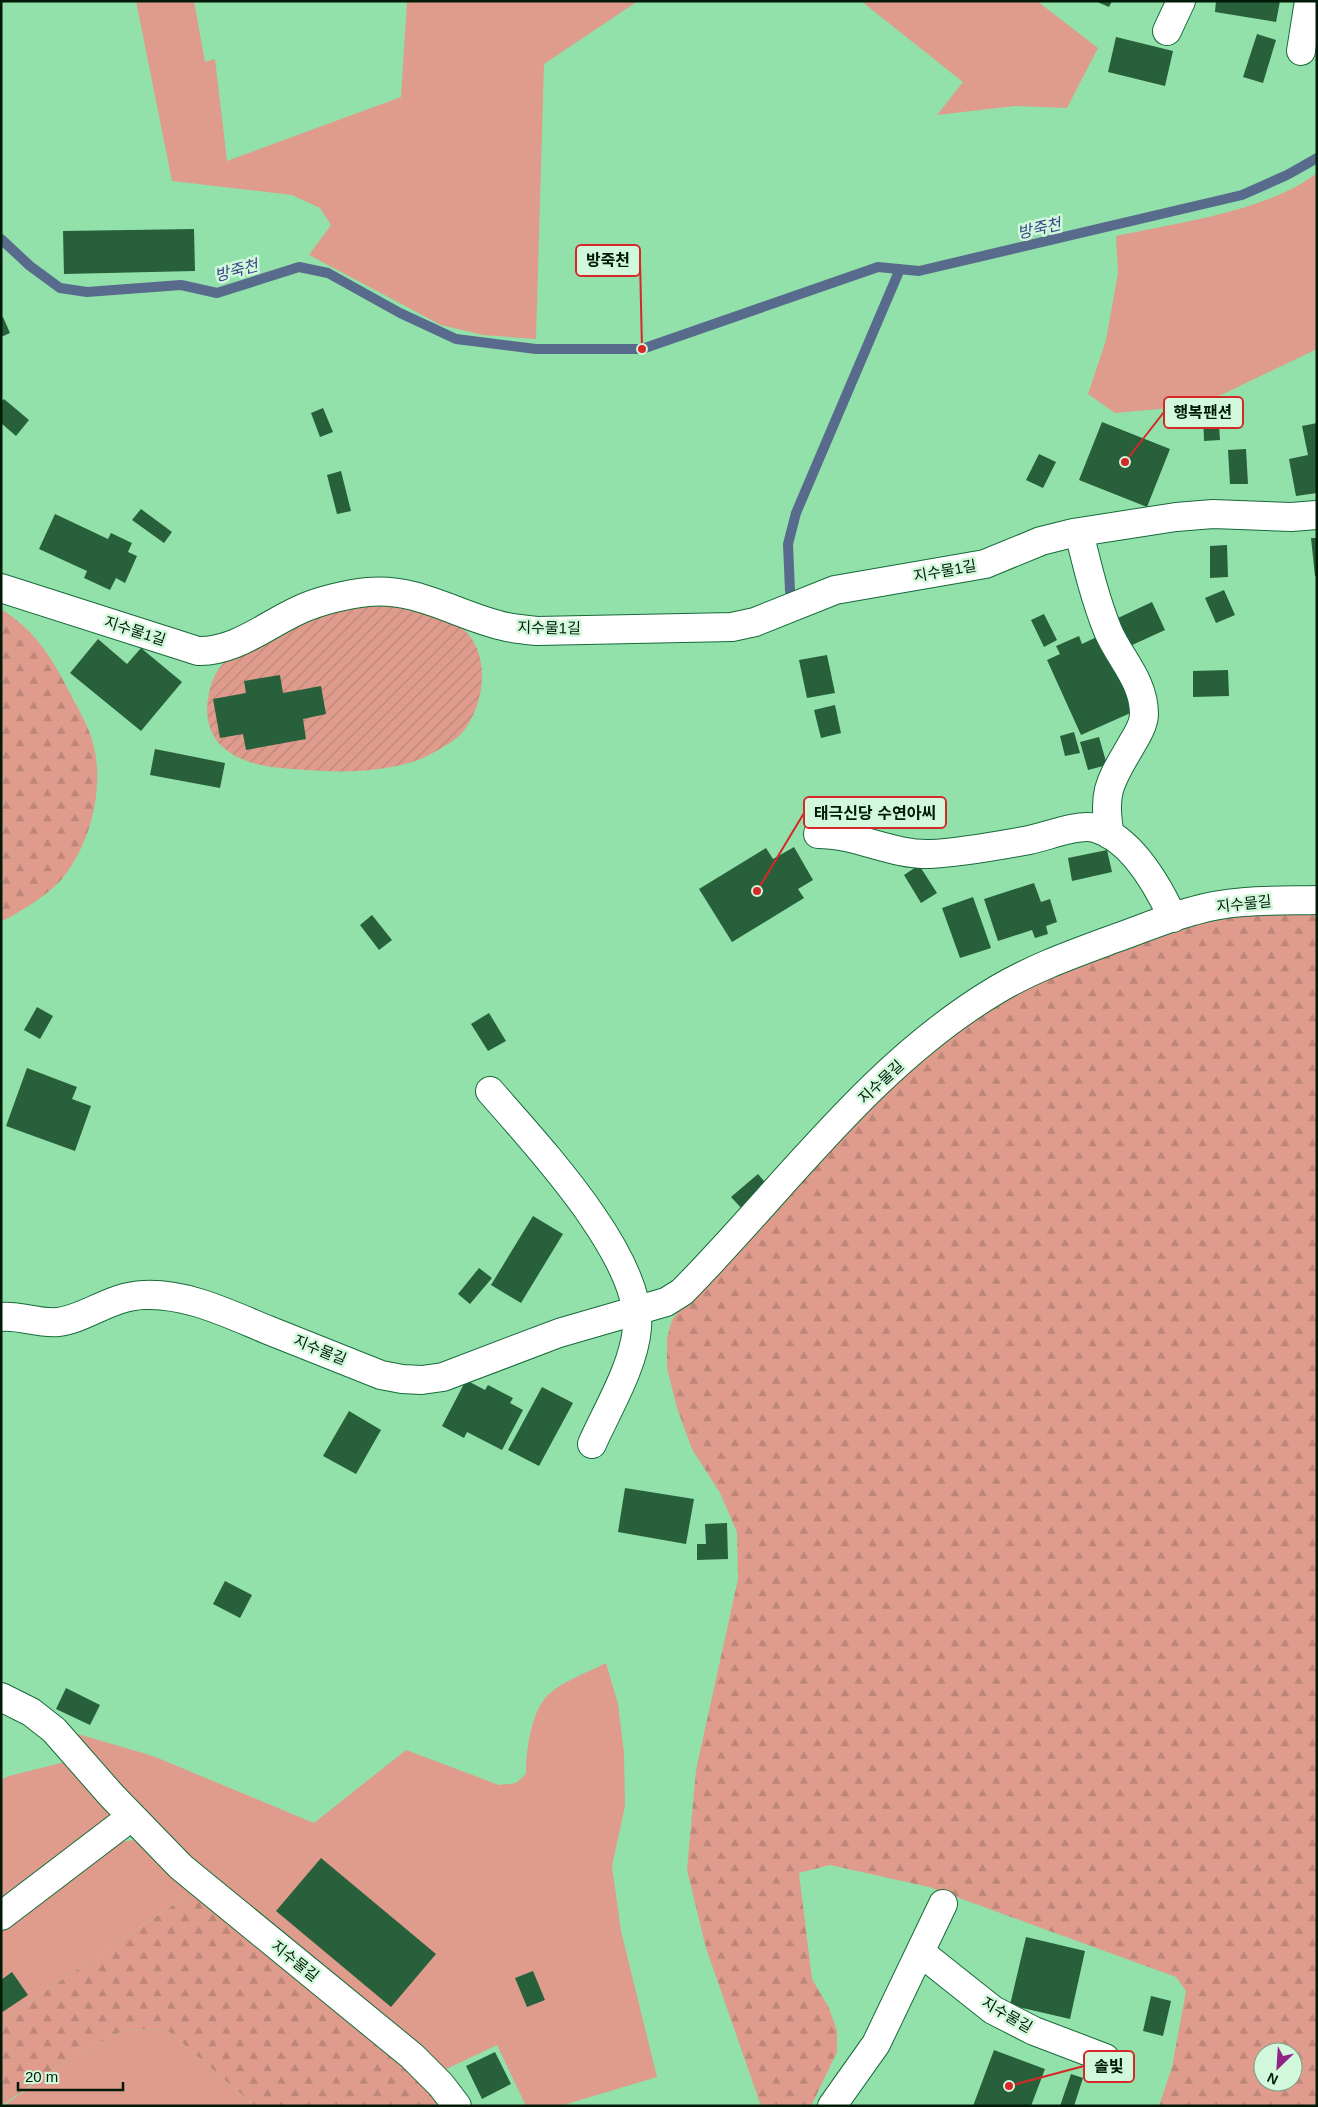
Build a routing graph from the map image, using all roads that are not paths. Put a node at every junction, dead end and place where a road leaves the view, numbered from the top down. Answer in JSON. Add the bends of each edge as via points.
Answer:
{"nodes":[{"id":1,"x":1181,"y":1,"type":"edge"},
{"id":2,"x":1309,"y":1,"type":"edge"},
{"id":3,"x":1167,"y":31,"type":"dead end"},
{"id":4,"x":1301,"y":51,"type":"dead end"},
{"id":5,"x":1317,"y":515,"type":"edge"},
{"id":6,"x":1079,"y":532,"type":"junction"},
{"id":7,"x":1,"y":588,"type":"edge"},
{"id":8,"x":818,"y":834,"type":"dead end"},
{"id":9,"x":1110,"y":835,"type":"junction"},
{"id":10,"x":1317,"y":900,"type":"edge"},
{"id":11,"x":1173,"y":918,"type":"junction"},
{"id":12,"x":490,"y":1091,"type":"dead end"},
{"id":13,"x":637,"y":1311,"type":"junction"},
{"id":14,"x":1,"y":1317,"type":"edge"},
{"id":15,"x":592,"y":1444,"type":"dead end"},
{"id":16,"x":1,"y":1697,"type":"edge"},
{"id":17,"x":131,"y":1817,"type":"junction"},
{"id":18,"x":943,"y":1904,"type":"dead end"},
{"id":19,"x":1,"y":1916,"type":"edge"},
{"id":20,"x":920,"y":1952,"type":"junction"},
{"id":21,"x":1105,"y":2058,"type":"dead end"},
{"id":22,"x":457,"y":2106,"type":"edge"},
{"id":23,"x":832,"y":2106,"type":"edge"}],
"edges":[{"from":1,"to":3,"type":"lane"},
{"from":2,"to":4,"type":"lane"},
{"from":5,"to":6,"type":"lane","name":"지수물1길","via":[[1176,516]]},
{"from":6,"to":7,"type":"lane","name":"지수물1길","via":[[1041,541],[985,564],[835,590],[792,609],[732,628],[537,631],[507,627],[420,597],[367,592],[300,609],[230,646],[198,651]]},
{"from":6,"to":9,"type":"lane","via":[[1098,605],[1109,633],[1142,691],[1144,716],[1106,795]]},
{"from":8,"to":9,"type":"lane","via":[[849,836],[886,848],[930,854],[1024,841],[1079,827],[1094,827]]},
{"from":9,"to":11,"type":"lane","via":[[1125,846],[1151,876]]},
{"from":10,"to":11,"type":"lane","name":"지수물길","via":[[1233,904],[1194,910]]},
{"from":11,"to":13,"type":"lane","name":"지수물길","via":[[1039,968],[962,1012],[876,1084],[682,1292],[666,1302]]},
{"from":12,"to":13,"type":"lane","via":[[571,1185],[596,1222],[616,1254]]},
{"from":13,"to":14,"type":"lane","name":"지수물길","via":[[559,1333],[443,1377],[422,1380],[381,1375],[232,1315],[166,1296],[126,1297],[60,1322]]},
{"from":13,"to":15,"type":"lane","via":[[633,1349]]},
{"from":16,"to":17,"type":"lane","name":"지수물길","via":[[31,1712],[54,1730]]},
{"from":17,"to":19,"type":"lane"},
{"from":17,"to":22,"type":"lane","name":"지수물길","via":[[181,1867],[412,2056]]},
{"from":18,"to":20,"type":"lane"},
{"from":20,"to":21,"type":"lane","name":"지수물길","via":[[993,2010],[1034,2031]]},
{"from":20,"to":23,"type":"lane","via":[[876,2044]]}]}
